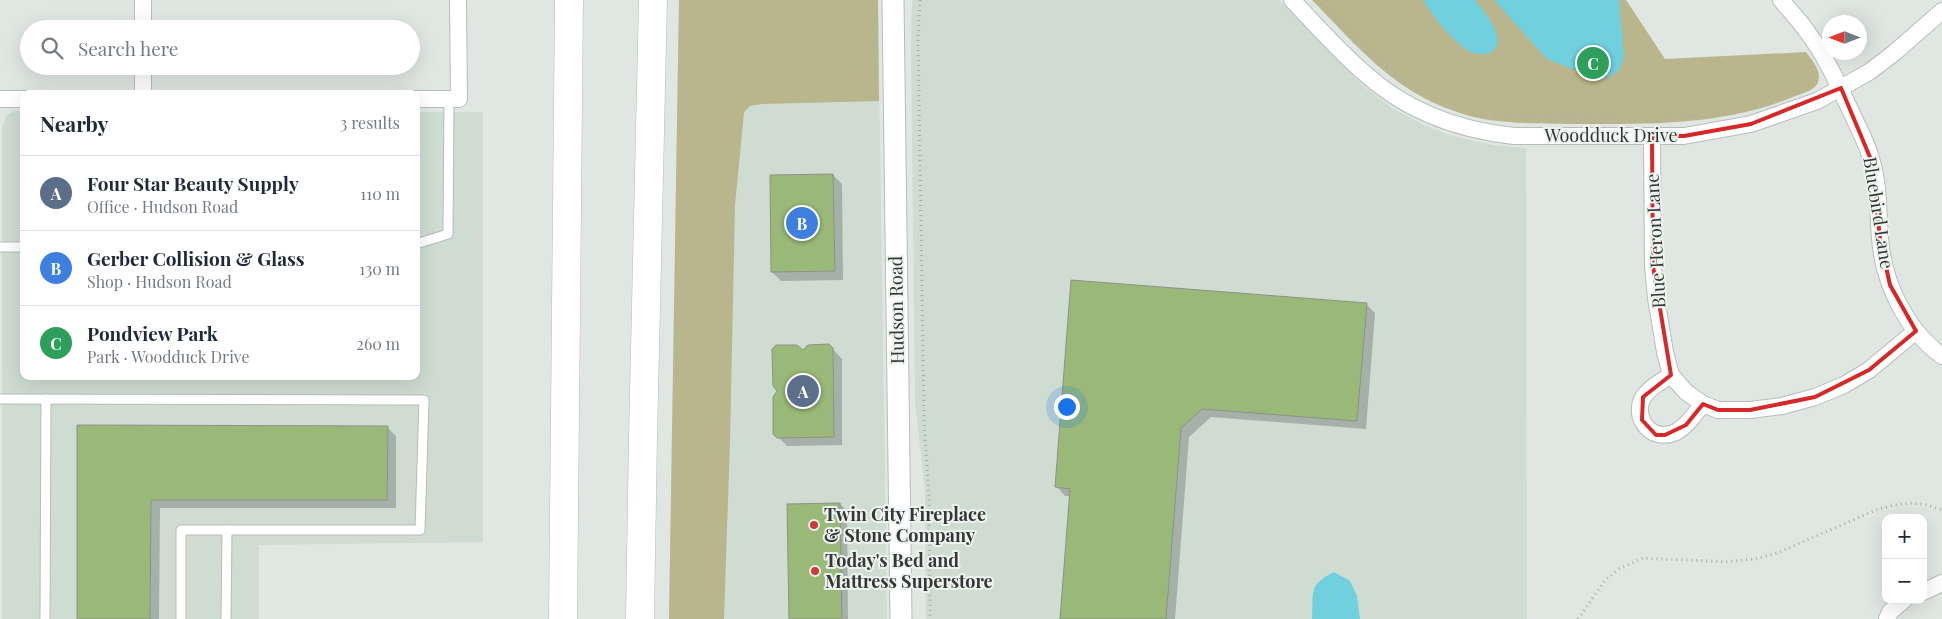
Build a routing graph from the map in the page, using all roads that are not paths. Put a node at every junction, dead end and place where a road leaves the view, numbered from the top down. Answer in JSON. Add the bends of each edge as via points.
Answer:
{"nodes":[{"id":1,"x":143,"y":0,"type":"edge"},
{"id":2,"x":458,"y":0,"type":"edge"},
{"id":3,"x":569,"y":0,"type":"edge"},
{"id":4,"x":653,"y":0,"type":"edge"},
{"id":5,"x":893,"y":0,"type":"edge"},
{"id":6,"x":1292,"y":0,"type":"edge"},
{"id":7,"x":1782,"y":0,"type":"edge"},
{"id":8,"x":1942,"y":11,"type":"edge"},
{"id":9,"x":143,"y":20,"type":"edge"},
{"id":10,"x":143,"y":75,"type":"edge"},
{"id":11,"x":1841,"y":88,"type":"junction"},
{"id":12,"x":143,"y":90,"type":"edge"},
{"id":13,"x":0,"y":99,"type":"edge"},
{"id":14,"x":20,"y":99,"type":"edge"},
{"id":15,"x":420,"y":99,"type":"edge"},
{"id":16,"x":454,"y":99,"type":"junction"},
{"id":17,"x":1652,"y":136,"type":"junction"},
{"id":18,"x":420,"y":243,"type":"edge"},
{"id":19,"x":0,"y":247,"type":"edge"},
{"id":20,"x":20,"y":248,"type":"edge"},
{"id":21,"x":1916,"y":331,"type":"junction"},
{"id":22,"x":1942,"y":356,"type":"edge"},
{"id":23,"x":1671,"y":375,"type":"junction"},
{"id":24,"x":0,"y":399,"type":"edge"},
{"id":25,"x":46,"y":399,"type":"junction"},
{"id":26,"x":1703,"y":404,"type":"junction"},
{"id":27,"x":227,"y":530,"type":"junction"},
{"id":28,"x":564,"y":540,"type":"junction"},
{"id":29,"x":1942,"y":583,"type":"edge"},
{"id":30,"x":1927,"y":590,"type":"edge"},
{"id":31,"x":1899,"y":604,"type":"edge"},
{"id":32,"x":45,"y":619,"type":"edge"},
{"id":33,"x":181,"y":619,"type":"edge"},
{"id":34,"x":226,"y":619,"type":"edge"},
{"id":35,"x":552,"y":619,"type":"edge"},
{"id":36,"x":563,"y":619,"type":"edge"},
{"id":37,"x":640,"y":619,"type":"edge"},
{"id":38,"x":901,"y":619,"type":"edge"},
{"id":39,"x":1887,"y":619,"type":"edge"}],
"edges":[{"from":1,"to":9,"type":"street"},
{"from":2,"to":16,"type":"street"},
{"from":3,"to":28,"type":"highway"},
{"from":4,"to":37,"type":"highway"},
{"from":5,"to":38,"type":"street","name":"Hudson Road"},
{"from":6,"to":17,"type":"street","name":"Woodduck Drive","via":[[1362,72],[1423,113],[1458,126],[1514,136]]},
{"from":7,"to":11,"type":"street","name":"Bluebird Lane","via":[[1808,33]]},
{"from":8,"to":11,"type":"street","name":"Woodduck Drive","via":[[1894,53]]},
{"from":10,"to":12,"type":"street"},
{"from":11,"to":17,"type":"street","name":"Woodduck Drive","via":[[1817,101],[1751,124],[1692,134]]},
{"from":11,"to":21,"type":"street","name":"Bluebird Lane","via":[[1872,162],[1883,260],[1890,285]]},
{"from":13,"to":14,"type":"street"},
{"from":15,"to":16,"type":"street"},
{"from":16,"to":18,"type":"lane","via":[[448,234]]},
{"from":17,"to":23,"type":"street","name":"Blue Heron Lane","via":[[1653,266]]},
{"from":19,"to":20,"type":"lane"},
{"from":21,"to":22,"type":"street","name":"Bluebird Lane"},
{"from":21,"to":26,"type":"street","name":"Blue Heron Lane","via":[[1869,370],[1814,398],[1750,410],[1718,410]]},
{"from":23,"to":26,"type":"street","name":"Blue Heron Lane","via":[[1686,392]]},
{"from":23,"to":26,"type":"street","via":[[1643,397],[1642,420],[1648,430],[1665,436],[1677,432]]},
{"from":24,"to":25,"type":"lane"},
{"from":25,"to":27,"type":"lane","via":[[424,400],[420,530]]},
{"from":25,"to":32,"type":"lane"},
{"from":27,"to":33,"type":"lane","via":[[181,530]]},
{"from":27,"to":34,"type":"lane"},
{"from":28,"to":35,"type":"highway"},
{"from":28,"to":36,"type":"highway"},
{"from":29,"to":30,"type":"street"},
{"from":31,"to":39,"type":"street"}]}
